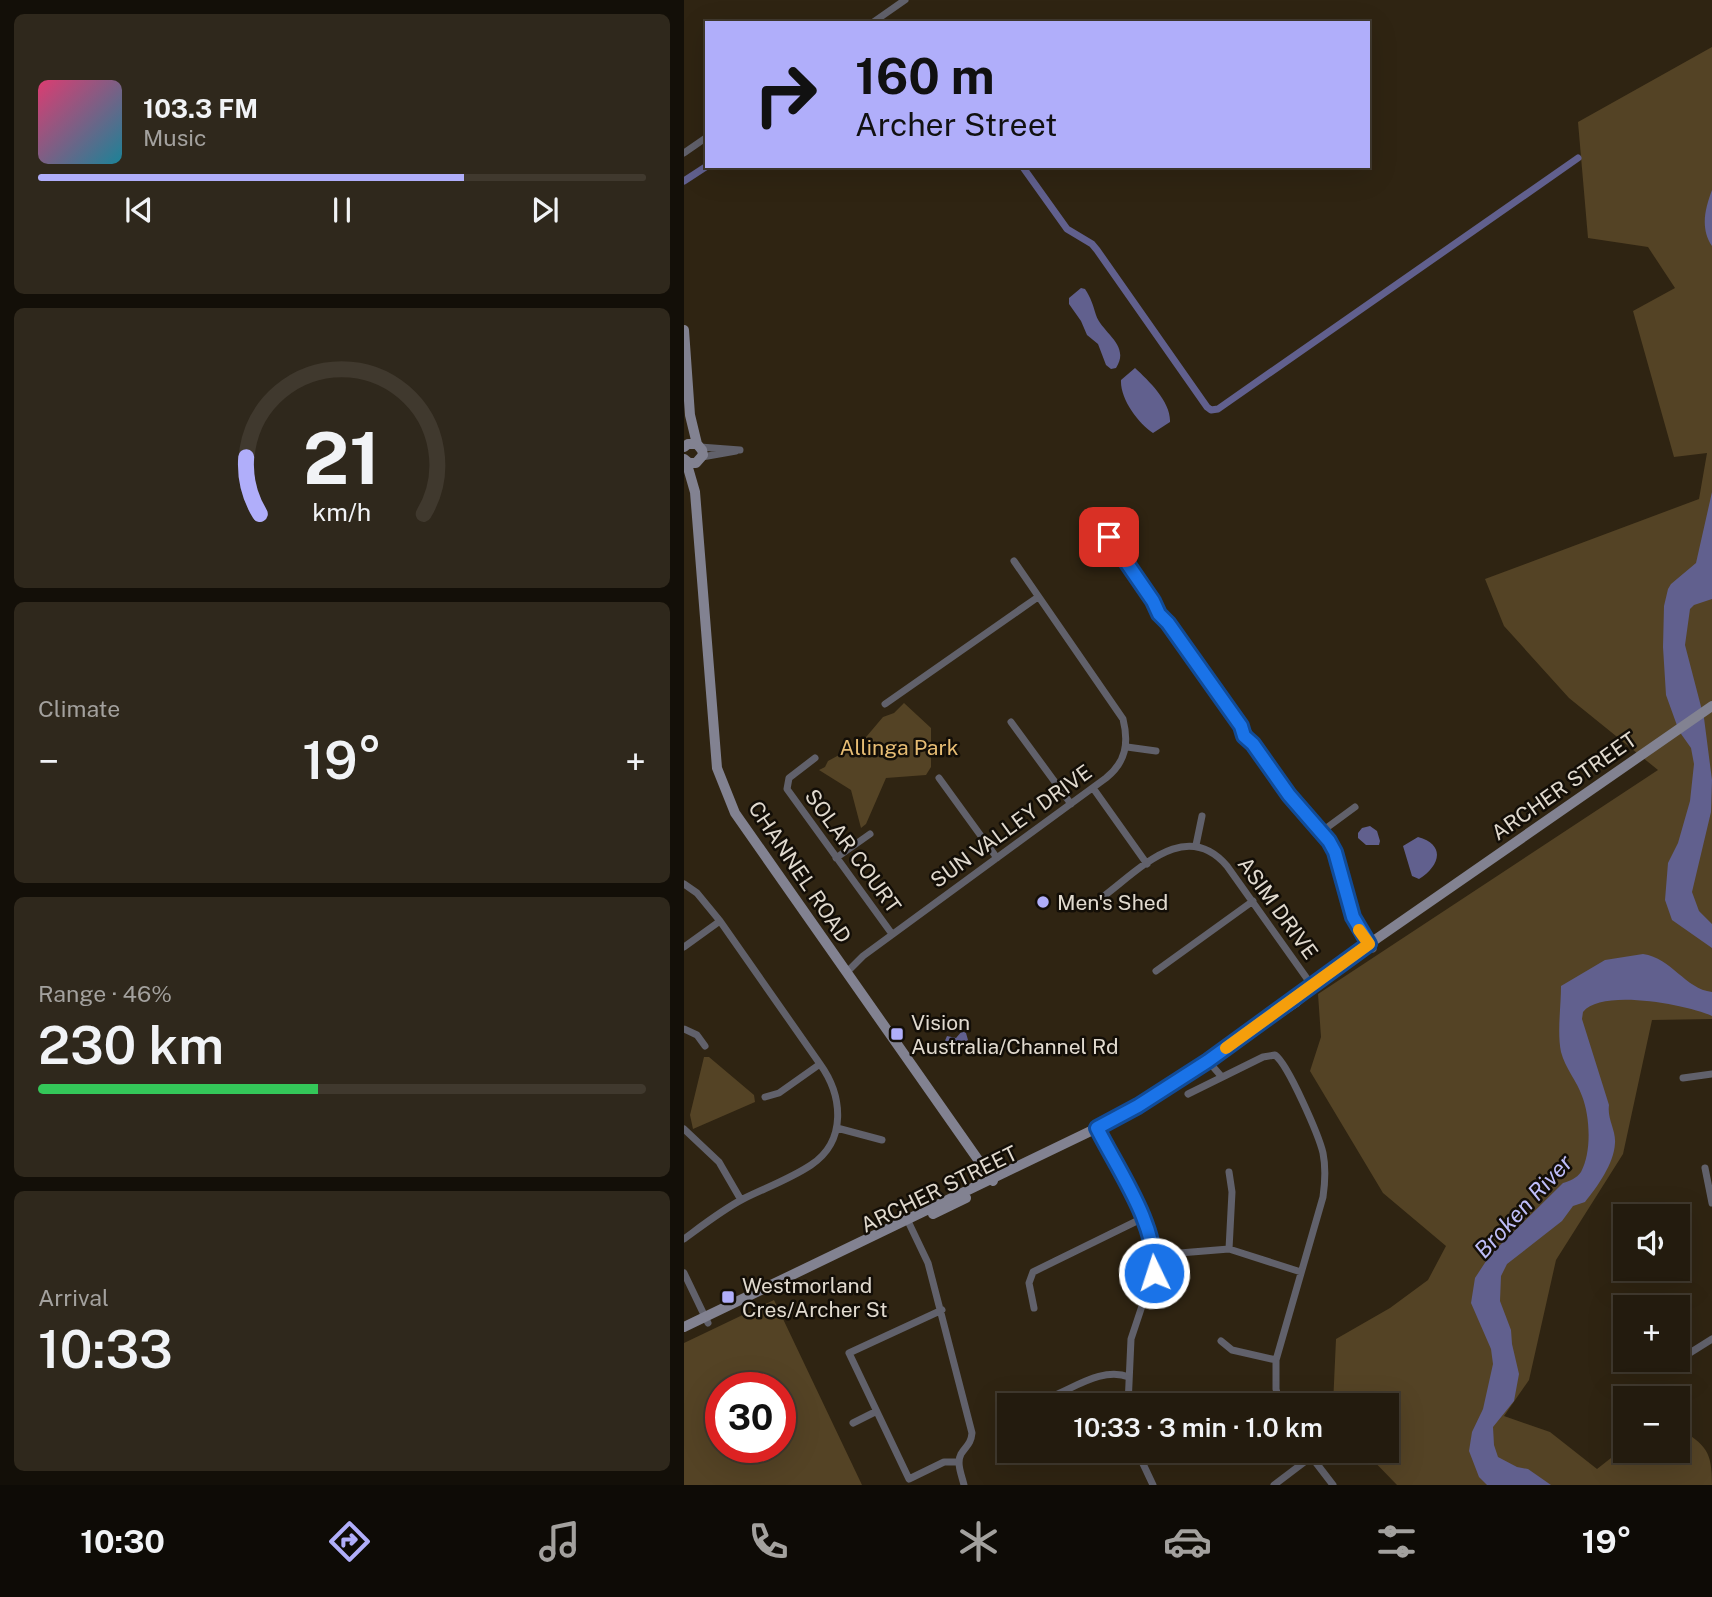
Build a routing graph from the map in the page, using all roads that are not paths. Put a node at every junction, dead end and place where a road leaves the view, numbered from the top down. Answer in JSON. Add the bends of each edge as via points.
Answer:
{"nodes":[{"id":1,"x":905,"y":0,"type":"edge"},
{"id":2,"x":875,"y":21,"type":"edge"},
{"id":3,"x":705,"y":138,"type":"edge"},
{"id":4,"x":684,"y":153,"type":"edge"},
{"id":5,"x":684,"y":330,"type":"edge"},
{"id":6,"x":690,"y":415,"type":"junction"},
{"id":7,"x":684,"y":447,"type":"edge"},
{"id":8,"x":700,"y":452,"type":"junction"},
{"id":9,"x":685,"y":460,"type":"edge"},
{"id":10,"x":695,"y":492,"type":"junction"},
{"id":11,"x":1102,"y":519,"type":"dead end"},
{"id":12,"x":1014,"y":561,"type":"dead end"},
{"id":13,"x":1038,"y":597,"type":"junction"},
{"id":14,"x":885,"y":704,"type":"dead end"},
{"id":15,"x":1712,"y":706,"type":"edge"},
{"id":16,"x":1011,"y":722,"type":"dead end"},
{"id":17,"x":1127,"y":747,"type":"junction"},
{"id":18,"x":1156,"y":751,"type":"dead end"},
{"id":19,"x":815,"y":758,"type":"dead end"},
{"id":20,"x":939,"y":778,"type":"dead end"},
{"id":21,"x":1093,"y":788,"type":"junction"},
{"id":22,"x":1071,"y":804,"type":"junction"},
{"id":23,"x":1355,"y":807,"type":"dead end"},
{"id":24,"x":1202,"y":816,"type":"dead end"},
{"id":25,"x":1321,"y":832,"type":"junction"},
{"id":26,"x":870,"y":834,"type":"dead end"},
{"id":27,"x":1197,"y":845,"type":"junction"},
{"id":28,"x":836,"y":858,"type":"junction"},
{"id":29,"x":997,"y":858,"type":"junction"},
{"id":30,"x":1147,"y":864,"type":"junction"},
{"id":31,"x":684,"y":884,"type":"edge"},
{"id":32,"x":1103,"y":895,"type":"dead end"},
{"id":33,"x":1253,"y":901,"type":"junction"},
{"id":34,"x":720,"y":921,"type":"junction"},
{"id":35,"x":892,"y":934,"type":"junction"},
{"id":36,"x":1371,"y":946,"type":"junction"},
{"id":37,"x":684,"y":947,"type":"edge"},
{"id":38,"x":844,"y":970,"type":"junction"},
{"id":39,"x":1155,"y":971,"type":"dead end"},
{"id":40,"x":1314,"y":986,"type":"junction"},
{"id":41,"x":684,"y":1029,"type":"edge"},
{"id":42,"x":705,"y":1046,"type":"dead end"},
{"id":43,"x":1205,"y":1063,"type":"junction"},
{"id":44,"x":820,"y":1064,"type":"junction"},
{"id":45,"x":1712,"y":1074,"type":"edge"},
{"id":46,"x":1218,"y":1078,"type":"junction"},
{"id":47,"x":1683,"y":1078,"type":"dead end"},
{"id":48,"x":1188,"y":1094,"type":"dead end"},
{"id":49,"x":765,"y":1097,"type":"dead end"},
{"id":50,"x":837,"y":1128,"type":"junction"},
{"id":51,"x":684,"y":1129,"type":"edge"},
{"id":52,"x":1099,"y":1131,"type":"junction"},
{"id":53,"x":882,"y":1139,"type":"dead end"},
{"id":54,"x":1705,"y":1168,"type":"dead end"},
{"id":55,"x":1229,"y":1172,"type":"dead end"},
{"id":56,"x":989,"y":1183,"type":"junction"},
{"id":57,"x":741,"y":1200,"type":"junction"},
{"id":58,"x":1712,"y":1203,"type":"edge"},
{"id":59,"x":1143,"y":1218,"type":"junction"},
{"id":60,"x":909,"y":1222,"type":"junction"},
{"id":61,"x":684,"y":1238,"type":"edge"},
{"id":62,"x":1229,"y":1249,"type":"junction"},
{"id":63,"x":1155,"y":1255,"type":"junction"},
{"id":64,"x":1301,"y":1272,"type":"junction"},
{"id":65,"x":684,"y":1273,"type":"edge"},
{"id":66,"x":1034,"y":1308,"type":"dead end"},
{"id":67,"x":942,"y":1310,"type":"junction"},
{"id":68,"x":707,"y":1320,"type":"junction"},
{"id":69,"x":684,"y":1327,"type":"edge"},
{"id":70,"x":684,"y":1334,"type":"edge"},
{"id":71,"x":1712,"y":1339,"type":"edge"},
{"id":72,"x":1221,"y":1341,"type":"dead end"},
{"id":73,"x":1690,"y":1353,"type":"edge"},
{"id":74,"x":1276,"y":1360,"type":"junction"},
{"id":75,"x":1129,"y":1377,"type":"junction"},
{"id":76,"x":1060,"y":1393,"type":"edge"},
{"id":77,"x":1128,"y":1393,"type":"edge"},
{"id":78,"x":1277,"y":1393,"type":"edge"},
{"id":79,"x":875,"y":1412,"type":"junction"},
{"id":80,"x":853,"y":1423,"type":"dead end"},
{"id":81,"x":959,"y":1462,"type":"junction"},
{"id":82,"x":1142,"y":1463,"type":"edge"},
{"id":83,"x":1299,"y":1463,"type":"edge"},
{"id":84,"x":1316,"y":1463,"type":"edge"},
{"id":85,"x":964,"y":1485,"type":"edge"},
{"id":86,"x":1153,"y":1485,"type":"edge"},
{"id":87,"x":1274,"y":1485,"type":"edge"},
{"id":88,"x":1333,"y":1485,"type":"edge"}],
"edges":[{"from":1,"to":2,"type":"street"},
{"from":3,"to":4,"type":"street"},
{"from":5,"to":6,"type":"main road","name":"CHANNEL ROAD"},
{"from":6,"to":7,"type":"main road","name":"CHANNEL ROAD"},
{"from":6,"to":8,"type":"main road","name":"CHANNEL ROAD"},
{"from":7,"to":8,"type":"main road","via":[[688,444]]},
{"from":8,"to":9,"type":"main road","via":[[696,463]]},
{"from":8,"to":10,"type":"main road","name":"CHANNEL ROAD"},
{"from":9,"to":10,"type":"main road","name":"CHANNEL ROAD"},
{"from":10,"to":38,"type":"main road","name":"CHANNEL ROAD","via":[[717,768],[735,813]]},
{"from":11,"to":25,"type":"street","via":[[1159,614],[1244,736]]},
{"from":12,"to":13,"type":"street"},
{"from":13,"to":14,"type":"street"},
{"from":13,"to":17,"type":"street","via":[[1123,719]]},
{"from":15,"to":36,"type":"main road","name":"ARCHER STREET"},
{"from":16,"to":22,"type":"street"},
{"from":17,"to":18,"type":"street"},
{"from":17,"to":21,"type":"street","name":"SUN VALLEY DRIVE","via":[[1119,765]]},
{"from":19,"to":28,"type":"street","name":"SOLAR COURT","via":[[792,775],[786,786]]},
{"from":20,"to":29,"type":"street"},
{"from":21,"to":22,"type":"street","name":"SUN VALLEY DRIVE"},
{"from":21,"to":30,"type":"street"},
{"from":22,"to":29,"type":"street","name":"SUN VALLEY DRIVE"},
{"from":23,"to":25,"type":"street"},
{"from":24,"to":27,"type":"street"},
{"from":25,"to":36,"type":"street","via":[[1335,852],[1353,917]]},
{"from":26,"to":28,"type":"street"},
{"from":27,"to":30,"type":"street","via":[[1177,846]]},
{"from":27,"to":33,"type":"street","name":"ASIM DRIVE","via":[[1218,855]]},
{"from":28,"to":35,"type":"street","name":"SOLAR COURT"},
{"from":29,"to":35,"type":"street","name":"SUN VALLEY DRIVE"},
{"from":30,"to":32,"type":"street"},
{"from":31,"to":34,"type":"street","via":[[697,892]]},
{"from":33,"to":39,"type":"street"},
{"from":33,"to":40,"type":"street","name":"ASIM DRIVE"},
{"from":34,"to":37,"type":"street"},
{"from":34,"to":44,"type":"street"},
{"from":35,"to":38,"type":"street","name":"SUN VALLEY DRIVE"},
{"from":36,"to":40,"type":"main road","name":"ARCHER STREET"},
{"from":38,"to":56,"type":"main road","name":"CHANNEL ROAD"},
{"from":40,"to":43,"type":"main road","name":"ARCHER STREET"},
{"from":41,"to":42,"type":"street","via":[[697,1035]]},
{"from":43,"to":46,"type":"street"},
{"from":43,"to":52,"type":"main road","name":"ARCHER STREET"},
{"from":44,"to":49,"type":"street","via":[[779,1093]]},
{"from":44,"to":50,"type":"street","via":[[837,1098]]},
{"from":45,"to":47,"type":"street"},
{"from":46,"to":48,"type":"street"},
{"from":46,"to":64,"type":"street","via":[[1267,1055],[1277,1057],[1315,1130],[1325,1186]]},
{"from":50,"to":53,"type":"street"},
{"from":50,"to":57,"type":"street","via":[[826,1151],[810,1166]]},
{"from":51,"to":57,"type":"street","via":[[719,1162]]},
{"from":52,"to":56,"type":"main road","name":"ARCHER STREET"},
{"from":52,"to":59,"type":"street"},
{"from":54,"to":58,"type":"street"},
{"from":55,"to":62,"type":"street"},
{"from":56,"to":60,"type":"main road","name":"ARCHER STREET"},
{"from":57,"to":61,"type":"street"},
{"from":59,"to":63,"type":"street"},
{"from":59,"to":66,"type":"street","via":[[1033,1272],[1029,1283]]},
{"from":60,"to":67,"type":"street"},
{"from":60,"to":68,"type":"main road","name":"ARCHER STREET"},
{"from":62,"to":63,"type":"street"},
{"from":62,"to":64,"type":"street"},
{"from":63,"to":75,"type":"street","via":[[1154,1273],[1131,1339]]},
{"from":64,"to":74,"type":"street"},
{"from":65,"to":68,"type":"street"},
{"from":67,"to":79,"type":"street","via":[[849,1353]]},
{"from":67,"to":81,"type":"street","via":[[972,1433]]},
{"from":68,"to":69,"type":"main road","name":"ARCHER STREET"},
{"from":68,"to":70,"type":"main road","name":"ARCHER STREET"},
{"from":71,"to":73,"type":"street"},
{"from":72,"to":74,"type":"street","via":[[1232,1350]]},
{"from":74,"to":78,"type":"street"},
{"from":75,"to":76,"type":"street","via":[[1103,1375]]},
{"from":75,"to":77,"type":"street"},
{"from":79,"to":80,"type":"street"},
{"from":79,"to":81,"type":"street","via":[[909,1479],[944,1462]]},
{"from":81,"to":85,"type":"street"},
{"from":82,"to":86,"type":"street"},
{"from":83,"to":87,"type":"street"},
{"from":84,"to":88,"type":"street"}]}
